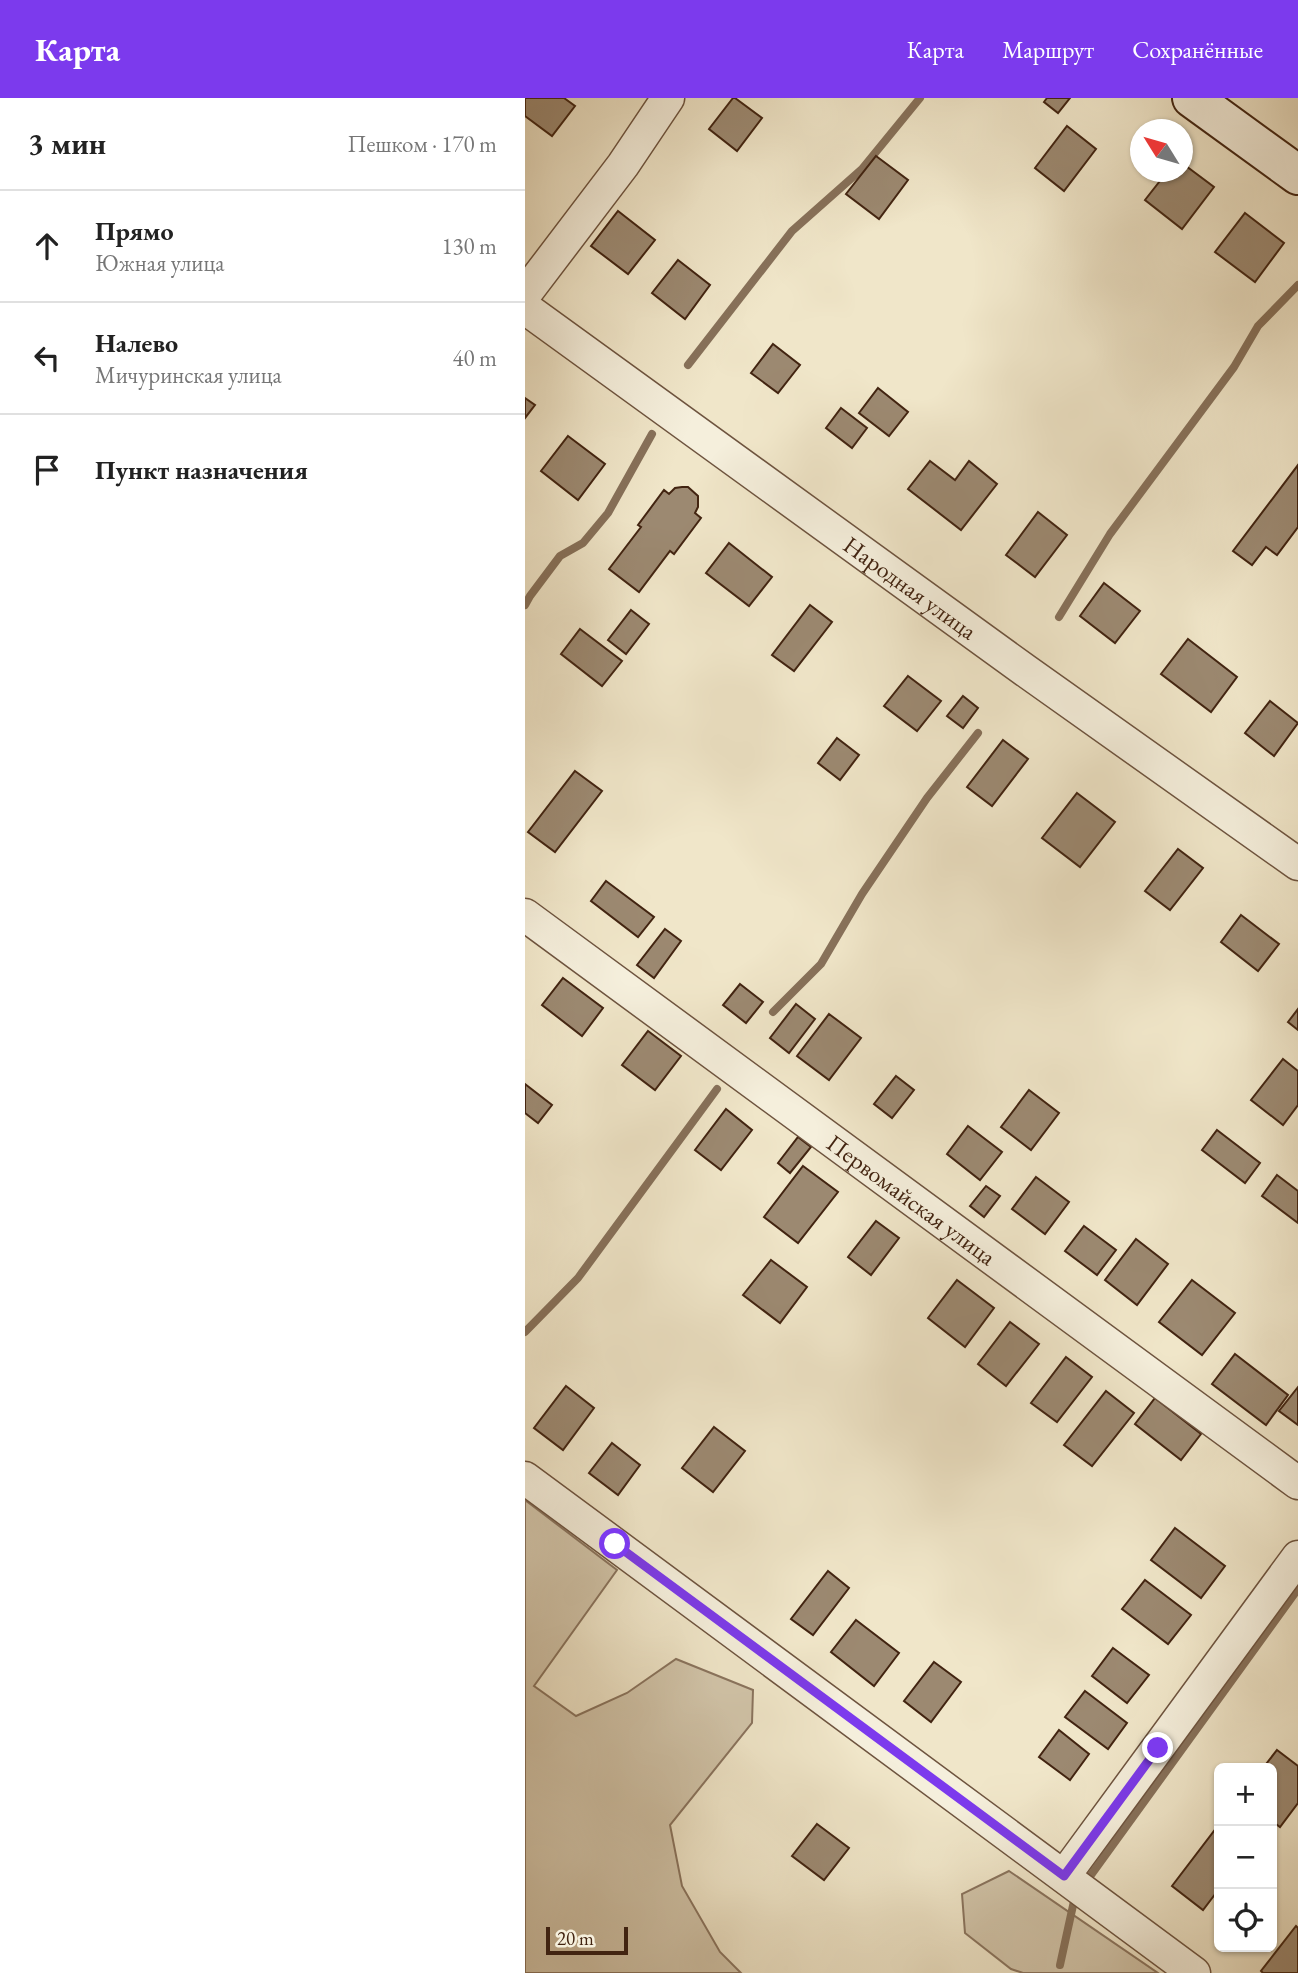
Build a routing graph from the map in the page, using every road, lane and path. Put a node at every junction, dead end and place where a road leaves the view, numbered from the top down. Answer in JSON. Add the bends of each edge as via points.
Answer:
{"nodes":[{"id":1,"x":668,"y":98,"type":"edge"},
{"id":2,"x":1192,"y":98,"type":"edge"},
{"id":3,"x":1298,"y":175,"type":"edge"},
{"id":4,"x":525,"y":294,"type":"edge"},
{"id":5,"x":525,"y":308,"type":"edge"},
{"id":6,"x":1298,"y":864,"type":"edge"},
{"id":7,"x":525,"y":915,"type":"edge"},
{"id":8,"x":525,"y":1478,"type":"edge"},
{"id":9,"x":1298,"y":1483,"type":"edge"},
{"id":10,"x":1298,"y":1557,"type":"edge"},
{"id":11,"x":1064,"y":1876,"type":"junction"},
{"id":12,"x":1194,"y":1973,"type":"edge"}],
"edges":[{"from":1,"to":4,"type":"street"},
{"from":2,"to":3,"type":"street"},
{"from":5,"to":6,"type":"street","name":"Народная улица"},
{"from":7,"to":9,"type":"street","name":"Первомайская улица"},
{"from":8,"to":11,"type":"street"},
{"from":10,"to":11,"type":"street"},
{"from":11,"to":12,"type":"street"}]}
